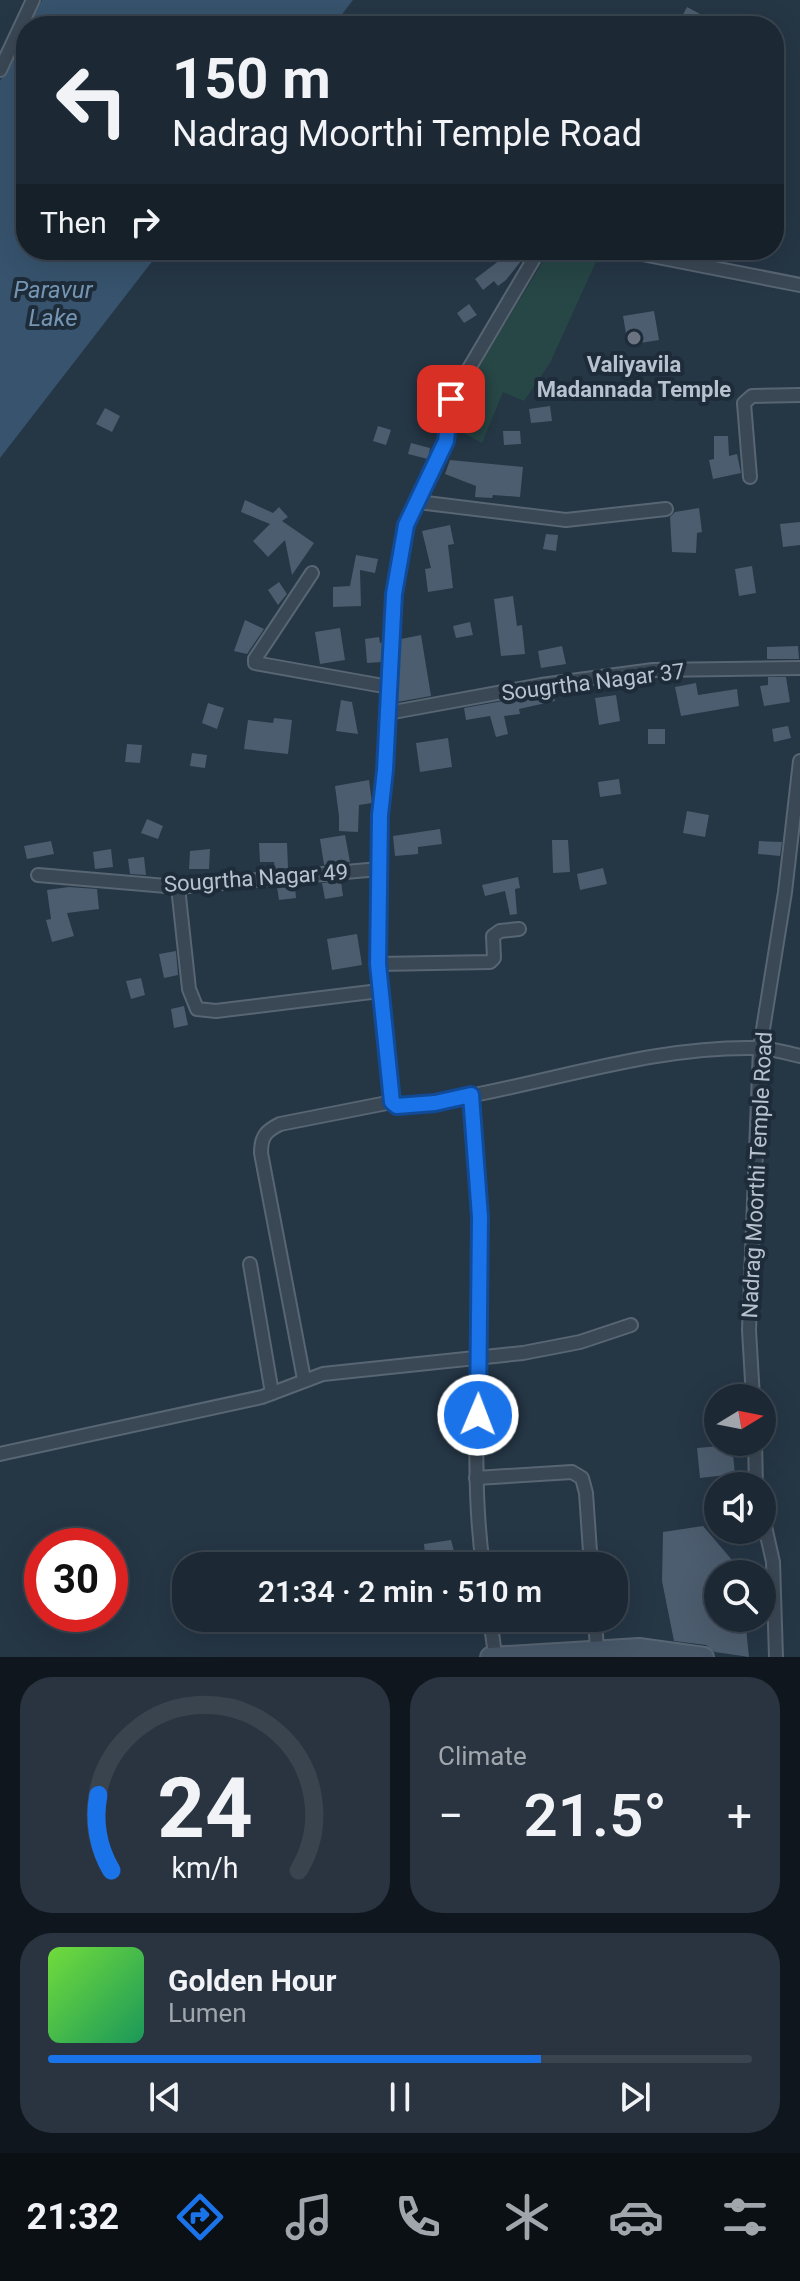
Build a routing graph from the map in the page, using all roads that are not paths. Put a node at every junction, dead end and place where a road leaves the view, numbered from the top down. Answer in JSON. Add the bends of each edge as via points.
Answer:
{"nodes":[{"id":1,"x":16,"y":36,"type":"edge"},
{"id":2,"x":0,"y":70,"type":"edge"},
{"id":3,"x":533,"y":260,"type":"edge"},
{"id":4,"x":673,"y":260,"type":"edge"},
{"id":5,"x":800,"y":285,"type":"edge"},
{"id":6,"x":800,"y":395,"type":"edge"},
{"id":7,"x":750,"y":477,"type":"dead end"},
{"id":8,"x":418,"y":502,"type":"junction"},
{"id":9,"x":666,"y":509,"type":"dead end"},
{"id":10,"x":312,"y":573,"type":"dead end"},
{"id":11,"x":800,"y":668,"type":"edge"},
{"id":12,"x":389,"y":687,"type":"junction"},
{"id":13,"x":388,"y":713,"type":"junction"},
{"id":14,"x":800,"y":761,"type":"edge"},
{"id":15,"x":379,"y":869,"type":"junction"},
{"id":16,"x":38,"y":875,"type":"dead end"},
{"id":17,"x":178,"y":887,"type":"junction"},
{"id":18,"x":519,"y":929,"type":"dead end"},
{"id":19,"x":378,"y":964,"type":"junction"},
{"id":20,"x":379,"y":991,"type":"junction"},
{"id":21,"x":760,"y":1048,"type":"junction"},
{"id":22,"x":800,"y":1056,"type":"edge"},
{"id":23,"x":471,"y":1095,"type":"junction"},
{"id":24,"x":392,"y":1102,"type":"junction"},
{"id":25,"x":250,"y":1264,"type":"dead end"},
{"id":26,"x":631,"y":1325,"type":"dead end"},
{"id":27,"x":480,"y":1359,"type":"junction"},
{"id":28,"x":304,"y":1379,"type":"junction"},
{"id":29,"x":752,"y":1384,"type":"edge"},
{"id":30,"x":272,"y":1393,"type":"junction"},
{"id":31,"x":0,"y":1454,"type":"edge"},
{"id":32,"x":476,"y":1478,"type":"junction"},
{"id":33,"x":769,"y":1544,"type":"edge"},
{"id":34,"x":481,"y":1552,"type":"edge"},
{"id":35,"x":590,"y":1552,"type":"edge"},
{"id":36,"x":491,"y":1632,"type":"edge"},
{"id":37,"x":596,"y":1632,"type":"edge"},
{"id":38,"x":597,"y":1650,"type":"junction"},
{"id":39,"x":640,"y":1653,"type":"edge"},
{"id":40,"x":493,"y":1656,"type":"edge"},
{"id":41,"x":704,"y":1657,"type":"edge"},
{"id":42,"x":776,"y":1657,"type":"edge"}],
"edges":[{"from":1,"to":2,"type":"street"},
{"from":3,"to":8,"type":"street","via":[[451,399],[446,441]]},
{"from":4,"to":5,"type":"street"},
{"from":6,"to":7,"type":"street","via":[[752,396],[744,403]]},
{"from":8,"to":9,"type":"street","via":[[566,520]]},
{"from":8,"to":12,"type":"street","via":[[406,525],[394,594]]},
{"from":10,"to":12,"type":"street","via":[[255,663]]},
{"from":11,"to":13,"type":"street","name":"Sougrtha Nagar 37","via":[[653,670]]},
{"from":12,"to":13,"type":"street"},
{"from":13,"to":15,"type":"street"},
{"from":14,"to":21,"type":"street","name":"Nadrag Moorthi Temple Road"},
{"from":15,"to":17,"type":"street","name":"Sougrtha Nagar 49"},
{"from":15,"to":19,"type":"street"},
{"from":16,"to":17,"type":"street","name":"Sougrtha Nagar 49"},
{"from":17,"to":20,"type":"street","via":[[189,989],[197,1009]]},
{"from":18,"to":19,"type":"street","via":[[493,936],[490,962]]},
{"from":19,"to":20,"type":"street"},
{"from":20,"to":24,"type":"street"},
{"from":21,"to":22,"type":"street"},
{"from":21,"to":23,"type":"street","via":[[657,1054]]},
{"from":21,"to":29,"type":"street","name":"Nadrag Moorthi Temple Road","via":[[749,1330]]},
{"from":23,"to":24,"type":"street","via":[[435,1103]]},
{"from":23,"to":27,"type":"street","via":[[480,1217]]},
{"from":24,"to":28,"type":"street","via":[[280,1124],[261,1141]]},
{"from":25,"to":30,"type":"street"},
{"from":26,"to":27,"type":"street","via":[[569,1344]]},
{"from":27,"to":28,"type":"street"},
{"from":27,"to":32,"type":"street"},
{"from":28,"to":30,"type":"street"},
{"from":30,"to":31,"type":"street"},
{"from":32,"to":34,"type":"street"},
{"from":32,"to":35,"type":"street","via":[[572,1472],[582,1478]]},
{"from":33,"to":42,"type":"street"},
{"from":36,"to":40,"type":"street"},
{"from":37,"to":38,"type":"street"},
{"from":38,"to":39,"type":"main road"},
{"from":38,"to":40,"type":"main road"},
{"from":39,"to":41,"type":"main road"}]}
